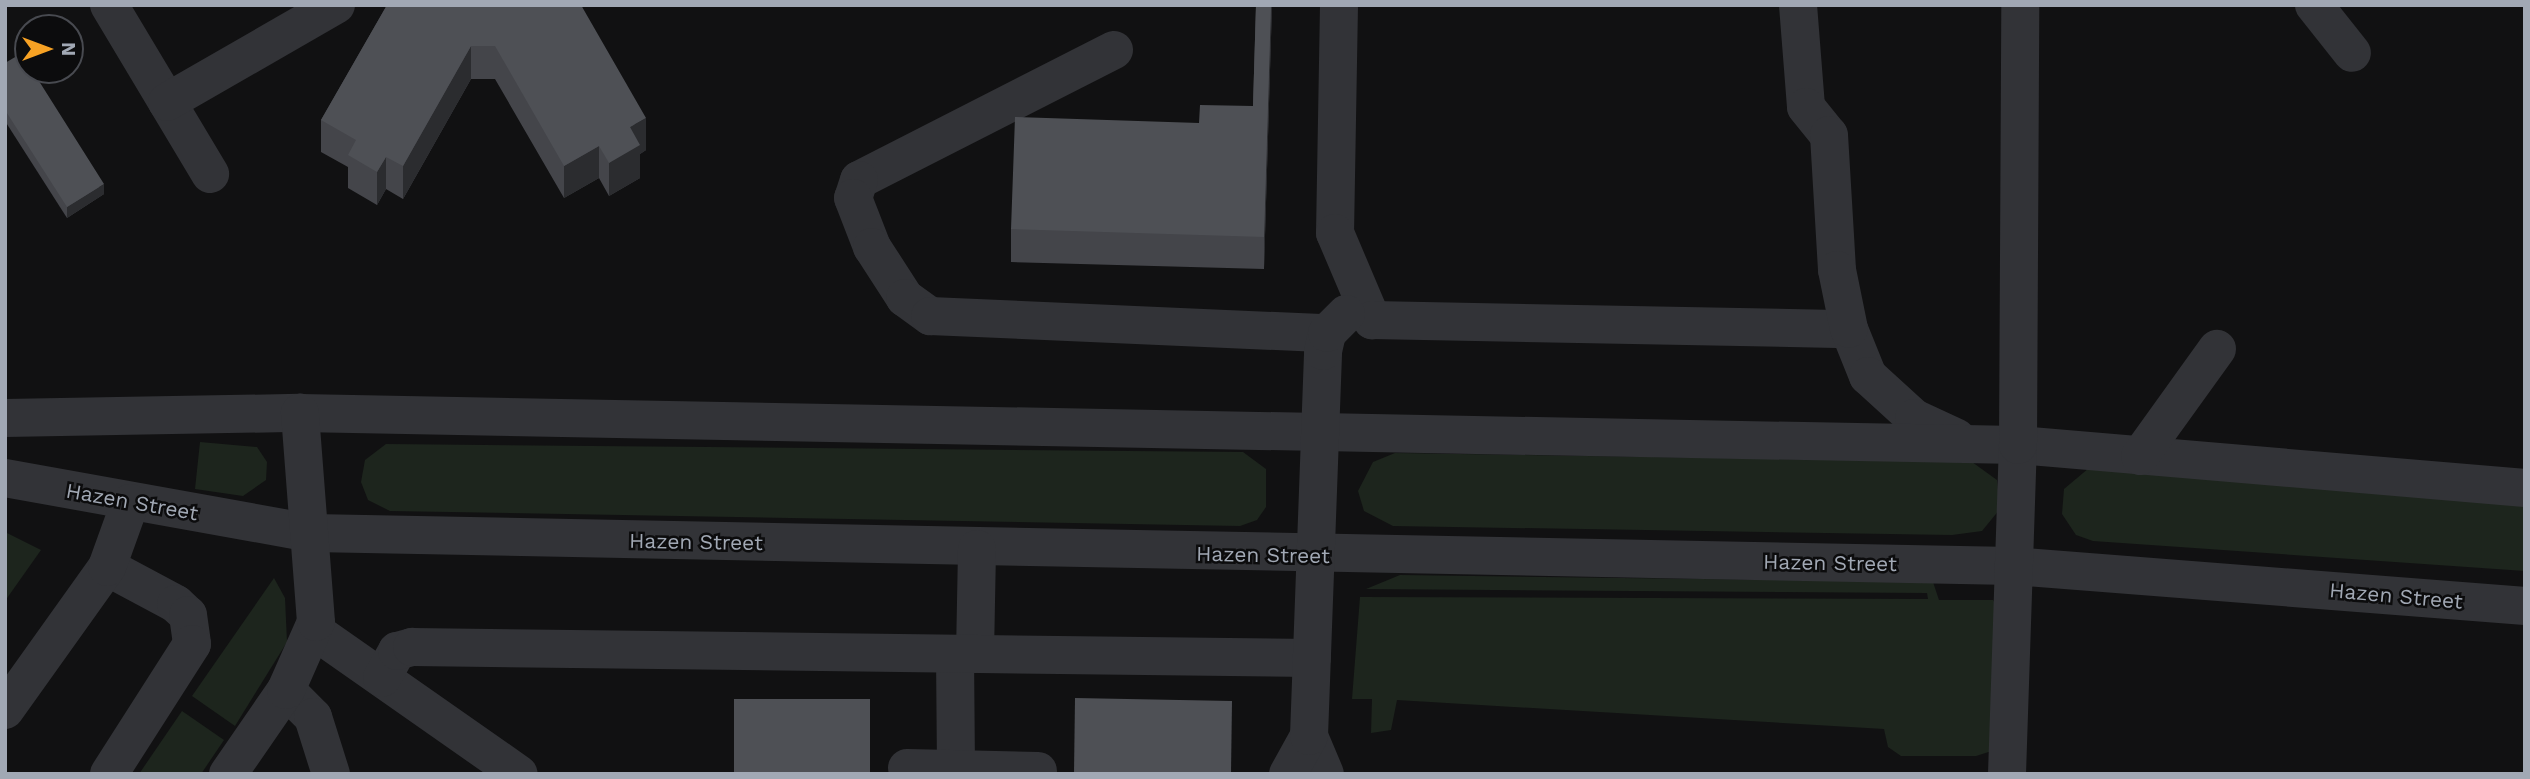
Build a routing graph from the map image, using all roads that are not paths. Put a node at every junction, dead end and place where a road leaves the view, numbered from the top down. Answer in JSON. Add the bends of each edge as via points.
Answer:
{"nodes":[{"id":1,"x":109,"y":5,"type":"edge"},
{"id":2,"x":336,"y":5,"type":"edge"},
{"id":3,"x":1339,"y":5,"type":"edge"},
{"id":4,"x":1798,"y":5,"type":"edge"},
{"id":5,"x":2020,"y":5,"type":"edge"},
{"id":6,"x":2315,"y":5,"type":"edge"},
{"id":7,"x":1114,"y":50,"type":"dead end"},
{"id":8,"x":2352,"y":53,"type":"dead end"},
{"id":9,"x":167,"y":102,"type":"junction"},
{"id":10,"x":210,"y":174,"type":"dead end"},
{"id":11,"x":1365,"y":304,"type":"junction"},
{"id":12,"x":1849,"y":329,"type":"junction"},
{"id":13,"x":1327,"y":333,"type":"junction"},
{"id":14,"x":2217,"y":349,"type":"dead end"},
{"id":15,"x":300,"y":413,"type":"junction"},
{"id":16,"x":5,"y":418,"type":"edge"},
{"id":17,"x":1320,"y":432,"type":"junction"},
{"id":18,"x":1969,"y":444,"type":"junction"},
{"id":19,"x":2018,"y":445,"type":"junction"},
{"id":20,"x":2140,"y":456,"type":"junction"},
{"id":21,"x":5,"y":478,"type":"edge"},
{"id":22,"x":2525,"y":488,"type":"edge"},
{"id":23,"x":130,"y":503,"type":"junction"},
{"id":24,"x":312,"y":533,"type":"junction"},
{"id":25,"x":977,"y":549,"type":"junction"},
{"id":26,"x":1317,"y":556,"type":"junction"},
{"id":27,"x":2013,"y":565,"type":"junction"},
{"id":28,"x":107,"y":567,"type":"junction"},
{"id":29,"x":2525,"y":606,"type":"edge"},
{"id":30,"x":313,"y":630,"type":"junction"},
{"id":31,"x":965,"y":653,"type":"junction"},
{"id":32,"x":1312,"y":658,"type":"junction"},
{"id":33,"x":382,"y":678,"type":"junction"},
{"id":34,"x":286,"y":690,"type":"junction"},
{"id":35,"x":5,"y":710,"type":"edge"},
{"id":36,"x":1309,"y":736,"type":"junction"},
{"id":37,"x":906,"y":768,"type":"dead end"},
{"id":38,"x":956,"y":769,"type":"junction"},
{"id":39,"x":1038,"y":771,"type":"dead end"},
{"id":40,"x":109,"y":774,"type":"edge"},
{"id":41,"x":228,"y":774,"type":"edge"},
{"id":42,"x":331,"y":774,"type":"edge"},
{"id":43,"x":519,"y":774,"type":"edge"},
{"id":44,"x":1288,"y":774,"type":"edge"},
{"id":45,"x":1325,"y":774,"type":"edge"},
{"id":46,"x":2007,"y":774,"type":"edge"}],
"edges":[{"from":1,"to":9,"type":"street"},
{"from":2,"to":9,"type":"street"},
{"from":3,"to":11,"type":"street","via":[[1335,233]]},
{"from":4,"to":12,"type":"street","via":[[1806,107],[1829,135],[1837,270]]},
{"from":5,"to":19,"type":"street"},
{"from":6,"to":8,"type":"street"},
{"from":7,"to":13,"type":"street","via":[[859,180],[853,198],[872,247],[905,298],[930,316]]},
{"from":9,"to":10,"type":"street"},
{"from":11,"to":12,"type":"street","via":[[1372,320]]},
{"from":11,"to":13,"type":"street"},
{"from":12,"to":18,"type":"street","via":[[1868,376],[1914,418]]},
{"from":13,"to":17,"type":"street"},
{"from":14,"to":20,"type":"street"},
{"from":15,"to":16,"type":"street"},
{"from":15,"to":17,"type":"street"},
{"from":15,"to":24,"type":"street"},
{"from":17,"to":18,"type":"street"},
{"from":17,"to":26,"type":"street"},
{"from":18,"to":19,"type":"street"},
{"from":19,"to":20,"type":"street"},
{"from":19,"to":27,"type":"street"},
{"from":20,"to":22,"type":"street"},
{"from":21,"to":23,"type":"street","name":"Hazen Street"},
{"from":23,"to":24,"type":"street","name":"Hazen Street"},
{"from":23,"to":28,"type":"street"},
{"from":24,"to":25,"type":"street","name":"Hazen Street"},
{"from":24,"to":30,"type":"street"},
{"from":25,"to":26,"type":"street","name":"Hazen Street"},
{"from":25,"to":31,"type":"street"},
{"from":26,"to":27,"type":"street","name":"Hazen Street"},
{"from":26,"to":32,"type":"street"},
{"from":27,"to":29,"type":"street","name":"Hazen Street"},
{"from":27,"to":46,"type":"street"},
{"from":28,"to":35,"type":"street"},
{"from":28,"to":40,"type":"street","via":[[188,615],[192,645]]},
{"from":30,"to":33,"type":"street"},
{"from":30,"to":34,"type":"street"},
{"from":31,"to":32,"type":"street"},
{"from":31,"to":33,"type":"street","via":[[412,647],[397,651]]},
{"from":31,"to":38,"type":"street"},
{"from":32,"to":36,"type":"street"},
{"from":33,"to":43,"type":"street"},
{"from":34,"to":41,"type":"street"},
{"from":34,"to":42,"type":"street","via":[[313,717]]},
{"from":36,"to":44,"type":"street"},
{"from":36,"to":45,"type":"street"},
{"from":37,"to":38,"type":"street"},
{"from":38,"to":39,"type":"street"}]}
